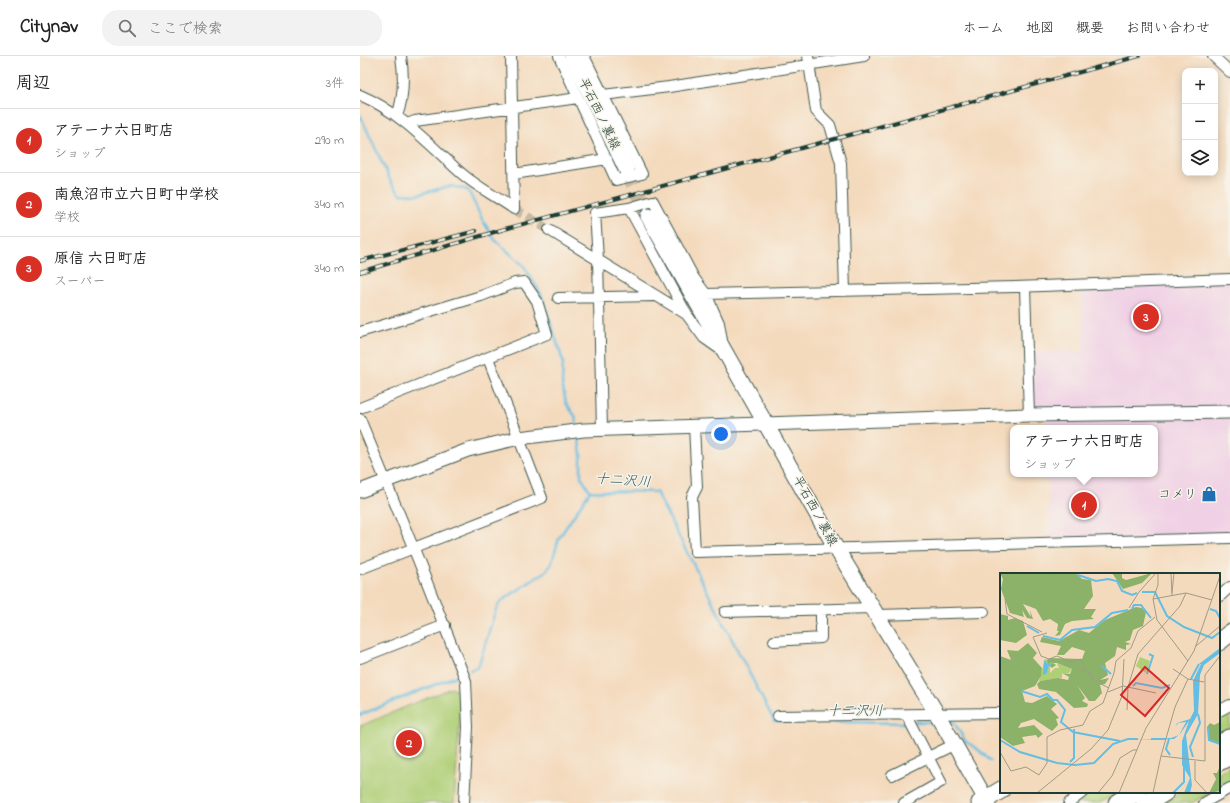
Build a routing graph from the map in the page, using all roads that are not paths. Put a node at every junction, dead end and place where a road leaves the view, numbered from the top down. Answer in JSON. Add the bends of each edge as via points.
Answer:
{"nodes":[{"id":1,"x":401,"y":56,"type":"edge"},
{"id":2,"x":511,"y":56,"type":"edge"},
{"id":3,"x":559,"y":56,"type":"edge"},
{"id":4,"x":572,"y":56,"type":"edge"},
{"id":5,"x":584,"y":56,"type":"edge"},
{"id":6,"x":864,"y":56,"type":"edge"},
{"id":7,"x":1213,"y":56,"type":"edge"},
{"id":8,"x":808,"y":60,"type":"edge"},
{"id":9,"x":1230,"y":72,"type":"edge"},
{"id":10,"x":360,"y":95,"type":"edge"},
{"id":11,"x":603,"y":95,"type":"junction"},
{"id":12,"x":578,"y":98,"type":"junction"},
{"id":13,"x":514,"y":108,"type":"junction"},
{"id":14,"x":396,"y":116,"type":"junction"},
{"id":15,"x":407,"y":124,"type":"junction"},
{"id":16,"x":606,"y":159,"type":"junction"},
{"id":17,"x":627,"y":171,"type":"tunnel mouth"},
{"id":18,"x":514,"y":174,"type":"junction"},
{"id":19,"x":629,"y":208,"type":"junction"},
{"id":20,"x":648,"y":216,"type":"tunnel mouth"},
{"id":21,"x":549,"y":230,"type":"tunnel mouth"},
{"id":22,"x":598,"y":259,"type":"junction"},
{"id":23,"x":1230,"y":279,"type":"edge"},
{"id":24,"x":1026,"y":286,"type":"junction"},
{"id":25,"x":845,"y":291,"type":"junction"},
{"id":26,"x":706,"y":294,"type":"junction"},
{"id":27,"x":655,"y":296,"type":"junction"},
{"id":28,"x":558,"y":298,"type":"dead end"},
{"id":29,"x":599,"y":298,"type":"junction"},
{"id":30,"x":687,"y":315,"type":"junction"},
{"id":31,"x":360,"y":332,"type":"edge"},
{"id":32,"x":724,"y":352,"type":"junction"},
{"id":33,"x":488,"y":358,"type":"junction"},
{"id":34,"x":360,"y":408,"type":"edge"},
{"id":35,"x":1230,"y":412,"type":"edge"},
{"id":36,"x":1029,"y":415,"type":"junction"},
{"id":37,"x":360,"y":419,"type":"edge"},
{"id":38,"x":766,"y":424,"type":"junction"},
{"id":39,"x":694,"y":426,"type":"junction"},
{"id":40,"x":602,"y":429,"type":"junction"},
{"id":41,"x":519,"y":438,"type":"junction"},
{"id":42,"x":385,"y":481,"type":"junction"},
{"id":43,"x":360,"y":491,"type":"edge"},
{"id":44,"x":1230,"y":538,"type":"edge"},
{"id":45,"x":413,"y":547,"type":"junction"},
{"id":46,"x":836,"y":548,"type":"junction"},
{"id":47,"x":360,"y":568,"type":"edge"},
{"id":48,"x":1230,"y":587,"type":"edge"},
{"id":49,"x":1220,"y":596,"type":"edge"},
{"id":50,"x":821,"y":609,"type":"junction"},
{"id":51,"x":875,"y":611,"type":"junction"},
{"id":52,"x":725,"y":612,"type":"dead end"},
{"id":53,"x":984,"y":612,"type":"dead end"},
{"id":54,"x":445,"y":625,"type":"junction"},
{"id":55,"x":1230,"y":633,"type":"edge"},
{"id":56,"x":774,"y":641,"type":"dead end"},
{"id":57,"x":1220,"y":641,"type":"edge"},
{"id":58,"x":360,"y":658,"type":"edge"},
{"id":59,"x":1230,"y":705,"type":"edge"},
{"id":60,"x":1220,"y":710,"type":"edge"},
{"id":61,"x":1000,"y":713,"type":"edge"},
{"id":62,"x":937,"y":714,"type":"junction"},
{"id":63,"x":778,"y":716,"type":"dead end"},
{"id":64,"x":907,"y":716,"type":"junction"},
{"id":65,"x":1230,"y":739,"type":"edge"},
{"id":66,"x":955,"y":744,"type":"junction"},
{"id":67,"x":1220,"y":744,"type":"edge"},
{"id":68,"x":1230,"y":755,"type":"edge"},
{"id":69,"x":929,"y":757,"type":"junction"},
{"id":70,"x":1220,"y":760,"type":"edge"},
{"id":71,"x":892,"y":775,"type":"dead end"},
{"id":72,"x":1230,"y":788,"type":"edge"},
{"id":73,"x":1000,"y":791,"type":"edge"},
{"id":74,"x":1082,"y":793,"type":"edge"},
{"id":75,"x":1134,"y":793,"type":"edge"},
{"id":76,"x":1162,"y":793,"type":"edge"},
{"id":77,"x":984,"y":802,"type":"edge"},
{"id":78,"x":464,"y":803,"type":"edge"},
{"id":79,"x":904,"y":803,"type":"edge"},
{"id":80,"x":1069,"y":803,"type":"edge"},
{"id":81,"x":1118,"y":803,"type":"edge"},
{"id":82,"x":1146,"y":803,"type":"edge"},
{"id":83,"x":1204,"y":803,"type":"edge"}],
"edges":[{"from":1,"to":14,"type":"street","via":[[401,99]]},
{"from":2,"to":13,"type":"street"},
{"from":3,"to":12,"type":"street"},
{"from":4,"to":17,"type":"main road","name":"平石西ノ裏線"},
{"from":5,"to":11,"type":"street"},
{"from":6,"to":8,"type":"street"},
{"from":7,"to":9,"type":"street"},
{"from":8,"to":11,"type":"street","via":[[676,86]]},
{"from":8,"to":25,"type":"street","via":[[816,111],[830,125],[841,163]]},
{"from":10,"to":14,"type":"street","via":[[386,107]]},
{"from":11,"to":16,"type":"street","via":[[642,174],[616,180]]},
{"from":12,"to":13,"type":"street"},
{"from":12,"to":16,"type":"street"},
{"from":13,"to":15,"type":"street"},
{"from":13,"to":18,"type":"street"},
{"from":14,"to":15,"type":"street"},
{"from":15,"to":18,"type":"street","via":[[463,174],[514,209]]},
{"from":16,"to":18,"type":"street"},
{"from":19,"to":22,"type":"street","via":[[595,213]]},
{"from":19,"to":26,"type":"street","via":[[653,201],[694,278]]},
{"from":19,"to":30,"type":"street"},
{"from":20,"to":32,"type":"main road","name":"平石西ノ裏線"},
{"from":21,"to":22,"type":"street"},
{"from":22,"to":27,"type":"street"},
{"from":22,"to":29,"type":"street"},
{"from":23,"to":24,"type":"street"},
{"from":24,"to":25,"type":"street"},
{"from":24,"to":36,"type":"street"},
{"from":25,"to":26,"type":"street"},
{"from":26,"to":32,"type":"street","via":[[719,323]]},
{"from":27,"to":29,"type":"street"},
{"from":27,"to":30,"type":"street"},
{"from":28,"to":29,"type":"street"},
{"from":29,"to":40,"type":"street"},
{"from":30,"to":32,"type":"street","via":[[704,338]]},
{"from":31,"to":33,"type":"street","via":[[524,282],[537,301],[547,334]]},
{"from":32,"to":38,"type":"main road","name":"平石西ノ裏線"},
{"from":33,"to":34,"type":"street"},
{"from":33,"to":41,"type":"street"},
{"from":35,"to":36,"type":"street"},
{"from":36,"to":38,"type":"street"},
{"from":37,"to":42,"type":"street"},
{"from":38,"to":39,"type":"street"},
{"from":38,"to":46,"type":"main road","name":"平石西ノ裏線"},
{"from":39,"to":40,"type":"street"},
{"from":39,"to":46,"type":"street","via":[[697,487],[692,498],[695,552]]},
{"from":40,"to":41,"type":"street"},
{"from":41,"to":42,"type":"street","via":[[468,450]]},
{"from":41,"to":45,"type":"street","via":[[542,498]]},
{"from":42,"to":43,"type":"street"},
{"from":42,"to":45,"type":"street"},
{"from":44,"to":46,"type":"street"},
{"from":45,"to":47,"type":"street"},
{"from":45,"to":54,"type":"street"},
{"from":46,"to":51,"type":"main road","name":"平石西ノ裏線"},
{"from":48,"to":49,"type":"street"},
{"from":50,"to":51,"type":"street"},
{"from":50,"to":52,"type":"street"},
{"from":50,"to":56,"type":"street","via":[[821,638]]},
{"from":51,"to":53,"type":"street"},
{"from":51,"to":62,"type":"main road","name":"平石西ノ裏線"},
{"from":54,"to":58,"type":"street"},
{"from":54,"to":78,"type":"street","via":[[466,681],[468,727]]},
{"from":55,"to":57,"type":"highway"},
{"from":59,"to":60,"type":"street"},
{"from":61,"to":62,"type":"street"},
{"from":62,"to":64,"type":"street"},
{"from":62,"to":66,"type":"main road","name":"平石西ノ裏線"},
{"from":63,"to":64,"type":"street"},
{"from":64,"to":69,"type":"street"},
{"from":65,"to":67,"type":"highway"},
{"from":66,"to":69,"type":"street"},
{"from":66,"to":77,"type":"main road","name":"平石西ノ裏線"},
{"from":68,"to":70,"type":"highway"},
{"from":69,"to":71,"type":"street"},
{"from":69,"to":79,"type":"street","via":[[941,782]]},
{"from":72,"to":83,"type":"street"},
{"from":73,"to":77,"type":"highway"},
{"from":74,"to":80,"type":"street"},
{"from":75,"to":81,"type":"highway"},
{"from":76,"to":82,"type":"highway"}]}
